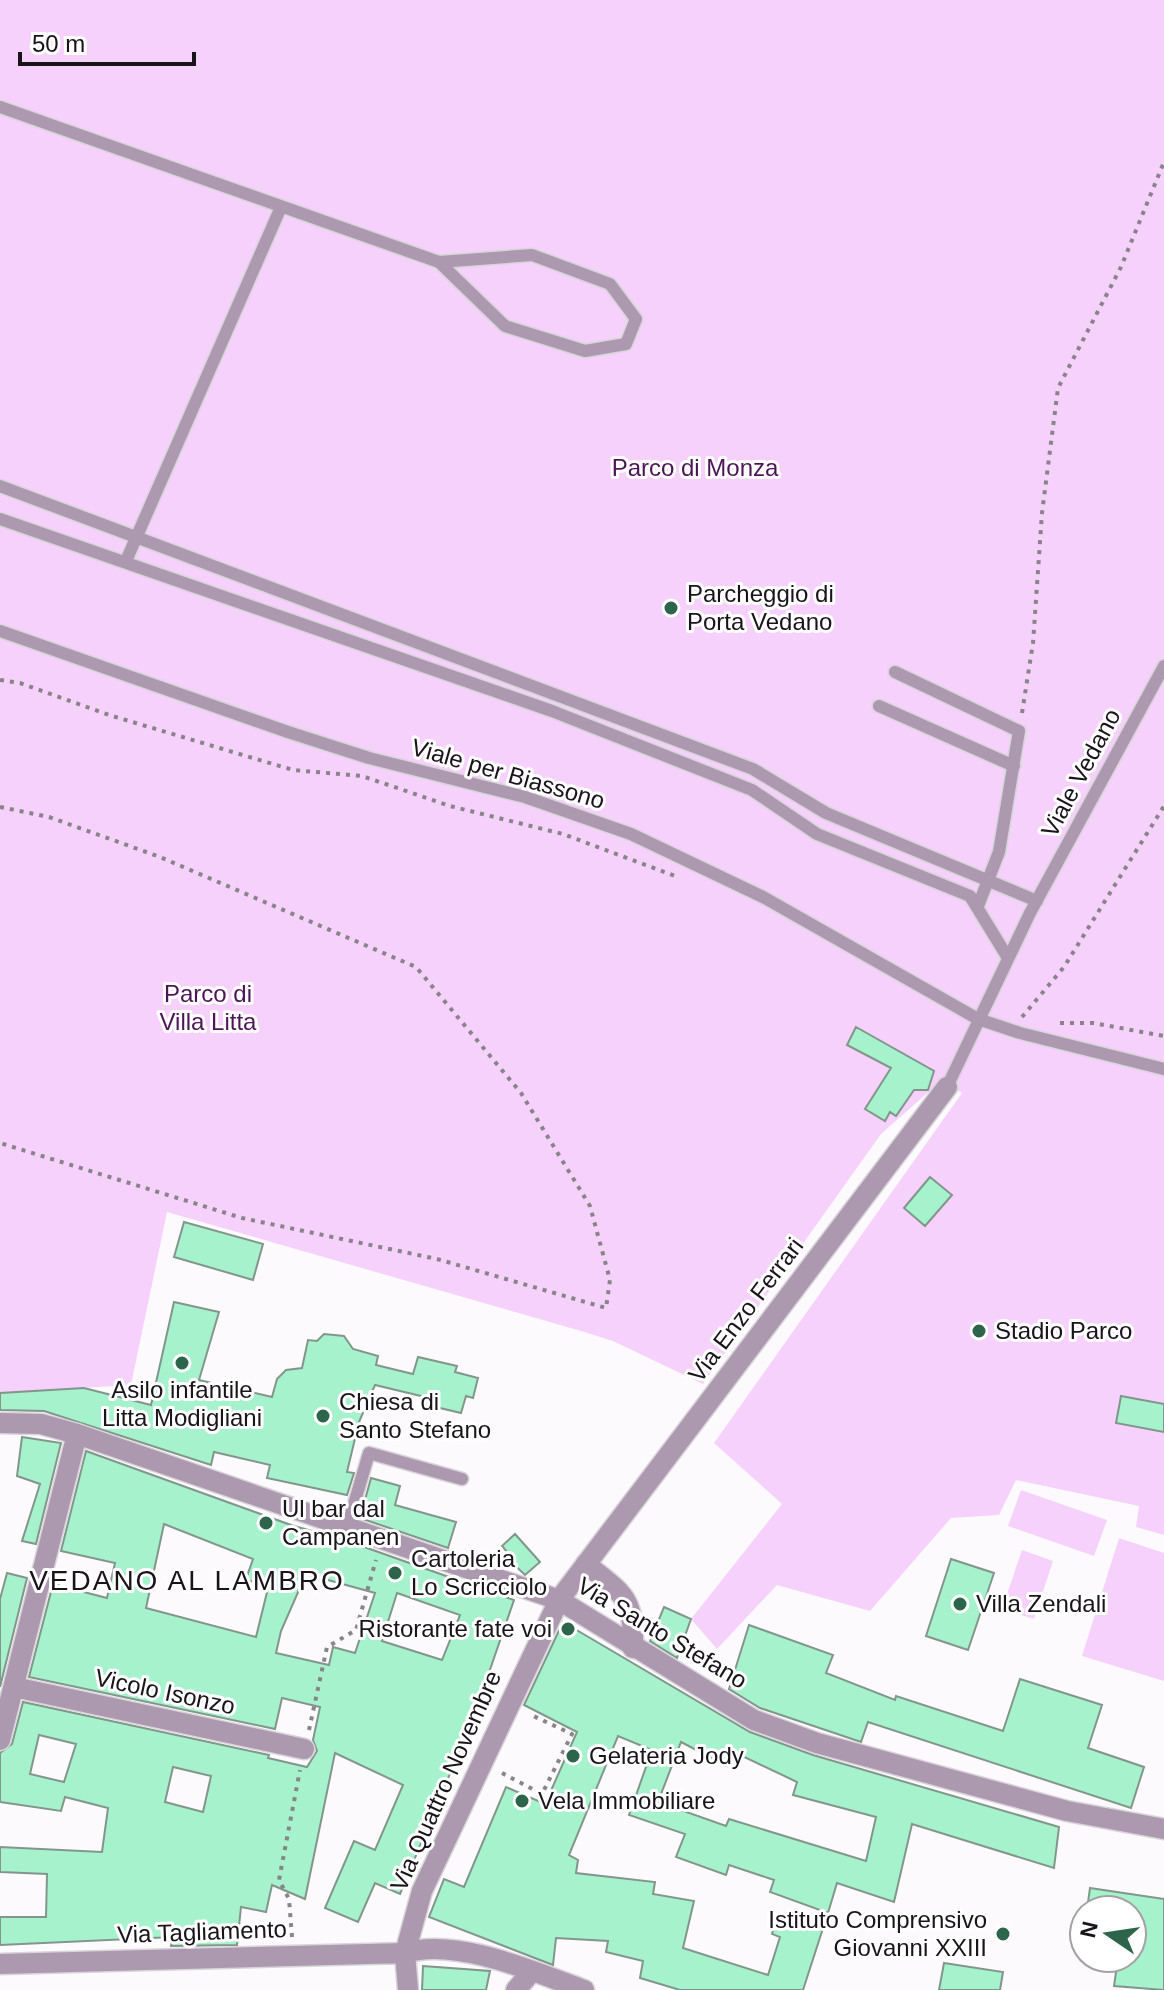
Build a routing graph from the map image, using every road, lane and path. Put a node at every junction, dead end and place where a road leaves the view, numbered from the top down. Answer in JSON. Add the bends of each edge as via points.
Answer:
{"nodes":[{"id":1,"x":0,"y":107,"type":"edge"},
{"id":2,"x":1164,"y":162,"type":"edge"},
{"id":3,"x":281,"y":207,"type":"junction"},
{"id":4,"x":439,"y":262,"type":"junction"},
{"id":5,"x":0,"y":486,"type":"edge"},
{"id":6,"x":0,"y":519,"type":"edge"},
{"id":7,"x":137,"y":536,"type":"junction"},
{"id":8,"x":126,"y":561,"type":"junction"},
{"id":9,"x":0,"y":631,"type":"edge"},
{"id":10,"x":1164,"y":666,"type":"edge"},
{"id":11,"x":895,"y":672,"type":"dead end"},
{"id":12,"x":0,"y":680,"type":"edge"},
{"id":13,"x":879,"y":706,"type":"dead end"},
{"id":14,"x":1019,"y":731,"type":"junction"},
{"id":15,"x":1014,"y":766,"type":"junction"},
{"id":16,"x":1164,"y":806,"type":"edge"},
{"id":17,"x":0,"y":807,"type":"edge"},
{"id":18,"x":679,"y":876,"type":"dead end"},
{"id":19,"x":988,"y":881,"type":"junction"},
{"id":20,"x":1037,"y":901,"type":"junction"},
{"id":21,"x":978,"y":906,"type":"junction"},
{"id":22,"x":1008,"y":958,"type":"junction"},
{"id":23,"x":978,"y":1019,"type":"junction"},
{"id":24,"x":1047,"y":1023,"type":"dead end"},
{"id":25,"x":1032,"y":1024,"type":"dead end"},
{"id":26,"x":1164,"y":1036,"type":"edge"},
{"id":27,"x":1164,"y":1069,"type":"edge"},
{"id":28,"x":947,"y":1087,"type":"joint"},
{"id":29,"x":0,"y":1143,"type":"edge"},
{"id":30,"x":0,"y":1423,"type":"edge"},
{"id":31,"x":77,"y":1434,"type":"junction"},
{"id":32,"x":462,"y":1479,"type":"dead end"},
{"id":33,"x":347,"y":1528,"type":"junction"},
{"id":34,"x":382,"y":1540,"type":"junction"},
{"id":35,"x":586,"y":1564,"type":"junction"},
{"id":36,"x":559,"y":1600,"type":"junction"},
{"id":37,"x":633,"y":1648,"type":"junction"},
{"id":38,"x":14,"y":1687,"type":"junction"},
{"id":39,"x":508,"y":1704,"type":"junction"},
{"id":40,"x":0,"y":1740,"type":"edge"},
{"id":41,"x":304,"y":1749,"type":"junction"},
{"id":42,"x":482,"y":1763,"type":"junction"},
{"id":43,"x":542,"y":1794,"type":"junction"},
{"id":44,"x":548,"y":1797,"type":"dead end"},
{"id":45,"x":1164,"y":1829,"type":"edge"},
{"id":46,"x":405,"y":1953,"type":"junction"},
{"id":47,"x":294,"y":1955,"type":"junction"},
{"id":48,"x":0,"y":1964,"type":"edge"},
{"id":49,"x":532,"y":1971,"type":"junction"},
{"id":50,"x":408,"y":1990,"type":"edge"},
{"id":51,"x":516,"y":1990,"type":"edge"},
{"id":52,"x":584,"y":1990,"type":"edge"}],
"edges":[{"from":1,"to":3,"type":"lane"},
{"from":2,"to":14,"type":"path","via":[[1121,267],[1058,388]]},
{"from":3,"to":4,"type":"lane"},
{"from":3,"to":7,"type":"lane"},
{"from":4,"to":4,"type":"lane","via":[[532,255],[610,284],[636,319],[626,344],[585,351],[505,326]]},
{"from":5,"to":7,"type":"lane"},
{"from":6,"to":8,"type":"lane"},
{"from":7,"to":8,"type":"lane"},
{"from":7,"to":19,"type":"lane","via":[[753,769],[826,813]]},
{"from":8,"to":21,"type":"lane","via":[[552,711],[752,790],[817,834],[970,896]]},
{"from":9,"to":23,"type":"lane","name":"Viale per Biassono","via":[[288,732],[525,797],[631,834],[763,897]]},
{"from":10,"to":20,"type":"lane","name":"Viale Vedano"},
{"from":11,"to":14,"type":"lane"},
{"from":12,"to":18,"type":"path","via":[[293,770],[362,776],[450,806],[563,834]]},
{"from":13,"to":15,"type":"lane"},
{"from":14,"to":15,"type":"lane"},
{"from":15,"to":19,"type":"lane","via":[[999,852]]},
{"from":16,"to":25,"type":"path","via":[[1064,967],[1016,1024]]},
{"from":17,"to":29,"type":"path","via":[[49,817],[160,857],[416,967],[521,1093],[590,1206],[610,1280],[606,1308],[437,1259],[242,1218]]},
{"from":19,"to":20,"type":"lane"},
{"from":19,"to":21,"type":"lane"},
{"from":20,"to":22,"type":"lane","name":"Viale Vedano"},
{"from":21,"to":22,"type":"lane"},
{"from":22,"to":23,"type":"lane","name":"Viale Vedano"},
{"from":23,"to":27,"type":"lane","name":"Viale per Biassono"},
{"from":23,"to":28,"type":"lane","name":"Viale Vedano"},
{"from":24,"to":26,"type":"path","via":[[1093,1023]]},
{"from":28,"to":35,"type":"street","name":"Via Enzo Ferrari"},
{"from":30,"to":31,"type":"street","name":"Via Santo Stefano","via":[[41,1424]]},
{"from":31,"to":33,"type":"street","name":"Via Santo Stefano"},
{"from":31,"to":38,"type":"street"},
{"from":32,"to":33,"type":"lane","via":[[369,1453]]},
{"from":33,"to":34,"type":"street","name":"Via Santo Stefano"},
{"from":34,"to":36,"type":"street","name":"Via Santo Stefano"},
{"from":34,"to":41,"type":"path","via":[[356,1630],[327,1647]]},
{"from":35,"to":36,"type":"street","name":"Via Enzo Ferrari"},
{"from":35,"to":37,"type":"street","via":[[622,1593],[634,1615]]},
{"from":36,"to":37,"type":"street","name":"Via Santo Stefano"},
{"from":36,"to":39,"type":"street","name":"Via Quattro Novembre"},
{"from":37,"to":45,"type":"street","name":"Via Santo Stefano","via":[[754,1720],[817,1743],[1067,1811]]},
{"from":38,"to":40,"type":"street"},
{"from":38,"to":41,"type":"street","name":"Vicolo Isonzo"},
{"from":39,"to":42,"type":"street","name":"Via Quattro Novembre"},
{"from":39,"to":43,"type":"path","via":[[572,1734]]},
{"from":41,"to":47,"type":"path","via":[[279,1880],[289,1899]]},
{"from":42,"to":43,"type":"path"},
{"from":42,"to":46,"type":"street","name":"Via Quattro Novembre","via":[[422,1891]]},
{"from":43,"to":44,"type":"path"},
{"from":46,"to":47,"type":"street","name":"Via Tagliamento"},
{"from":46,"to":49,"type":"street","name":"Via Tagliamento","via":[[427,1946]]},
{"from":46,"to":50,"type":"street","name":"Via Quattro Novembre"},
{"from":47,"to":48,"type":"street","name":"Via Tagliamento"},
{"from":49,"to":51,"type":"street"},
{"from":49,"to":52,"type":"street","name":"Via Tagliamento"}]}
